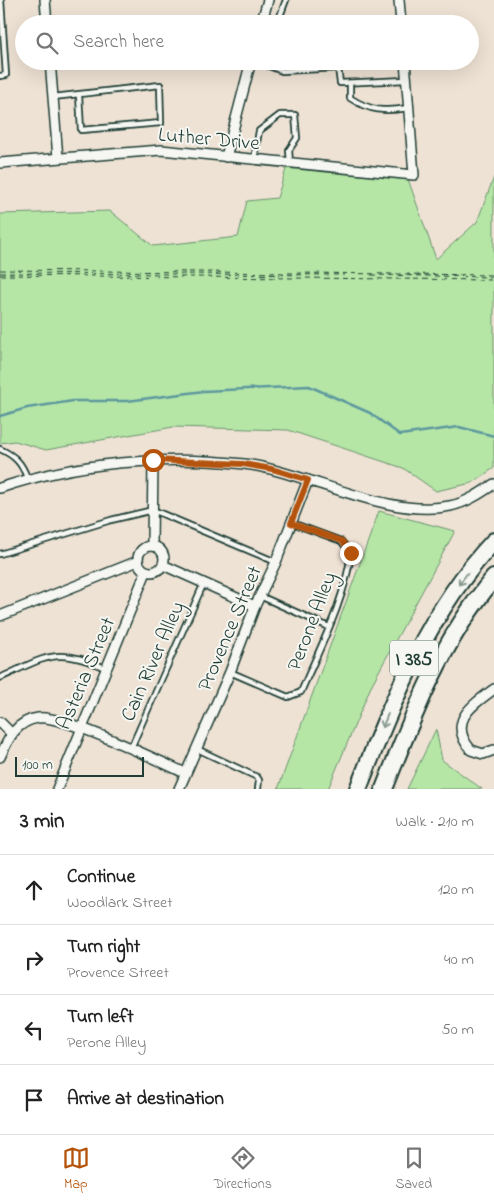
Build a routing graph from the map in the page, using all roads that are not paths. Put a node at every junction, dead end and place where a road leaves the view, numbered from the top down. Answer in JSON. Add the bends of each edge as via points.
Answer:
{"nodes":[{"id":1,"x":1,"y":0,"type":"edge"},
{"id":2,"x":45,"y":0,"type":"edge"},
{"id":3,"x":268,"y":0,"type":"edge"},
{"id":4,"x":286,"y":0,"type":"edge"},
{"id":5,"x":399,"y":0,"type":"edge"},
{"id":6,"x":0,"y":9,"type":"edge"},
{"id":7,"x":46,"y":15,"type":"edge"},
{"id":8,"x":264,"y":15,"type":"edge"},
{"id":9,"x":280,"y":15,"type":"edge"},
{"id":10,"x":400,"y":15,"type":"edge"},
{"id":11,"x":51,"y":70,"type":"edge"},
{"id":12,"x":250,"y":70,"type":"edge"},
{"id":13,"x":279,"y":70,"type":"edge"},
{"id":14,"x":301,"y":70,"type":"edge"},
{"id":15,"x":338,"y":70,"type":"edge"},
{"id":16,"x":405,"y":70,"type":"edge"},
{"id":17,"x":0,"y":76,"type":"edge"},
{"id":18,"x":406,"y":80,"type":"junction"},
{"id":19,"x":350,"y":83,"type":"junction"},
{"id":20,"x":79,"y":95,"type":"junction"},
{"id":21,"x":53,"y":97,"type":"junction"},
{"id":22,"x":408,"y":108,"type":"junction"},
{"id":23,"x":226,"y":157,"type":"junction"},
{"id":24,"x":58,"y":158,"type":"junction"},
{"id":25,"x":254,"y":160,"type":"junction"},
{"id":26,"x":0,"y":163,"type":"edge"},
{"id":27,"x":290,"y":163,"type":"junction"},
{"id":28,"x":0,"y":450,"type":"edge"},
{"id":29,"x":153,"y":460,"type":"junction"},
{"id":30,"x":27,"y":478,"type":"junction"},
{"id":31,"x":308,"y":480,"type":"junction"},
{"id":32,"x":494,"y":484,"type":"edge"},
{"id":33,"x":0,"y":488,"type":"edge"},
{"id":34,"x":153,"y":510,"type":"junction"},
{"id":35,"x":291,"y":523,"type":"junction"},
{"id":36,"x":494,"y":541,"type":"edge"},
{"id":37,"x":152,"y":546,"type":"junction"},
{"id":38,"x":0,"y":554,"type":"edge"},
{"id":39,"x":138,"y":561,"type":"junction"},
{"id":40,"x":276,"y":562,"type":"junction"},
{"id":41,"x":163,"y":565,"type":"junction"},
{"id":42,"x":146,"y":572,"type":"junction"},
{"id":43,"x":494,"y":578,"type":"edge"},
{"id":44,"x":204,"y":585,"type":"junction"},
{"id":45,"x":260,"y":596,"type":"junction"},
{"id":46,"x":255,"y":606,"type":"junction"},
{"id":47,"x":0,"y":616,"type":"edge"},
{"id":48,"x":329,"y":627,"type":"junction"},
{"id":49,"x":105,"y":668,"type":"junction"},
{"id":50,"x":230,"y":672,"type":"junction"},
{"id":51,"x":0,"y":678,"type":"edge"},
{"id":52,"x":494,"y":689,"type":"edge"},
{"id":53,"x":0,"y":722,"type":"edge"},
{"id":54,"x":82,"y":728,"type":"junction"},
{"id":55,"x":11,"y":733,"type":"junction"},
{"id":56,"x":131,"y":749,"type":"junction"},
{"id":57,"x":197,"y":749,"type":"junction"},
{"id":58,"x":494,"y":750,"type":"edge"},
{"id":59,"x":0,"y":756,"type":"edge"},
{"id":60,"x":185,"y":773,"type":"junction"},
{"id":61,"x":57,"y":789,"type":"edge"},
{"id":62,"x":179,"y":789,"type":"edge"},
{"id":63,"x":258,"y":789,"type":"edge"},
{"id":64,"x":358,"y":789,"type":"edge"},
{"id":65,"x":384,"y":789,"type":"edge"}],
"edges":[{"from":1,"to":6,"type":"lane"},
{"from":2,"to":7,"type":"street"},
{"from":3,"to":8,"type":"street"},
{"from":4,"to":9,"type":"lane"},
{"from":5,"to":10,"type":"street"},
{"from":6,"to":17,"type":"lane","via":[[6,76]]},
{"from":11,"to":21,"type":"street"},
{"from":12,"to":23,"type":"street"},
{"from":13,"to":14,"type":"lane"},
{"from":15,"to":19,"type":"lane","via":[[340,83]]},
{"from":16,"to":18,"type":"street"},
{"from":18,"to":19,"type":"lane"},
{"from":18,"to":22,"type":"street"},
{"from":19,"to":22,"type":"lane","via":[[350,98],[371,109],[386,112]]},
{"from":20,"to":20,"type":"lane","via":[[160,85],[161,123],[81,130]]},
{"from":20,"to":21,"type":"lane"},
{"from":21,"to":24,"type":"street"},
{"from":22,"to":27,"type":"street","name":"Luther Drive","via":[[414,175]]},
{"from":23,"to":24,"type":"street","name":"Luther Drive","via":[[161,150]]},
{"from":23,"to":25,"type":"street","name":"Luther Drive"},
{"from":24,"to":26,"type":"street","name":"Luther Drive"},
{"from":25,"to":27,"type":"street","name":"Luther Drive"},
{"from":25,"to":27,"type":"lane","via":[[259,131],[280,115],[295,115],[297,138],[290,150]]},
{"from":28,"to":30,"type":"lane","via":[[14,456],[23,465]]},
{"from":29,"to":30,"type":"street"},
{"from":29,"to":31,"type":"street","via":[[243,464]]},
{"from":29,"to":34,"type":"street"},
{"from":30,"to":33,"type":"street"},
{"from":31,"to":32,"type":"street","via":[[405,508],[450,506]]},
{"from":31,"to":35,"type":"street","name":"Provence Street"},
{"from":34,"to":37,"type":"street"},
{"from":34,"to":38,"type":"lane"},
{"from":34,"to":40,"type":"lane"},
{"from":35,"to":40,"type":"street","name":"Provence Street"},
{"from":35,"to":48,"type":"lane","name":"Perone Alley","via":[[342,541],[351,553]]},
{"from":36,"to":64,"type":"highway","number":"I 385","one_way":true,"via":[[460,582],[417,651],[395,696]]},
{"from":37,"to":39,"type":"street","via":[[140,551]]},
{"from":37,"to":41,"type":"street","via":[[164,556]]},
{"from":39,"to":42,"type":"street"},
{"from":39,"to":47,"type":"street"},
{"from":40,"to":45,"type":"street","name":"Provence Street"},
{"from":41,"to":42,"type":"street","via":[[157,571]]},
{"from":41,"to":44,"type":"street"},
{"from":42,"to":49,"type":"street","name":"Asteria Street"},
{"from":43,"to":65,"type":"highway","number":"I 385","via":[[435,668]]},
{"from":44,"to":46,"type":"street"},
{"from":44,"to":56,"type":"lane","name":"Cain River Alley"},
{"from":45,"to":46,"type":"street","name":"Provence Street"},
{"from":45,"to":48,"type":"lane"},
{"from":46,"to":50,"type":"street","name":"Provence Street"},
{"from":48,"to":50,"type":"lane","name":"Perone Alley","via":[[301,692],[288,697]]},
{"from":49,"to":51,"type":"lane","via":[[61,654]]},
{"from":49,"to":54,"type":"street","name":"Asteria Street"},
{"from":50,"to":57,"type":"street","name":"Provence Street"},
{"from":52,"to":58,"type":"street","via":[[469,709],[461,721],[460,733],[471,750],[483,754]]},
{"from":53,"to":55,"type":"street"},
{"from":54,"to":55,"type":"street","via":[[38,718],[22,724]]},
{"from":54,"to":56,"type":"street"},
{"from":54,"to":61,"type":"street","name":"Asteria Street"},
{"from":55,"to":59,"type":"street"},
{"from":56,"to":60,"type":"street"},
{"from":57,"to":60,"type":"street","name":"Provence Street"},
{"from":57,"to":63,"type":"lane","via":[[257,777]]},
{"from":60,"to":62,"type":"street","name":"Provence Street"}]}
